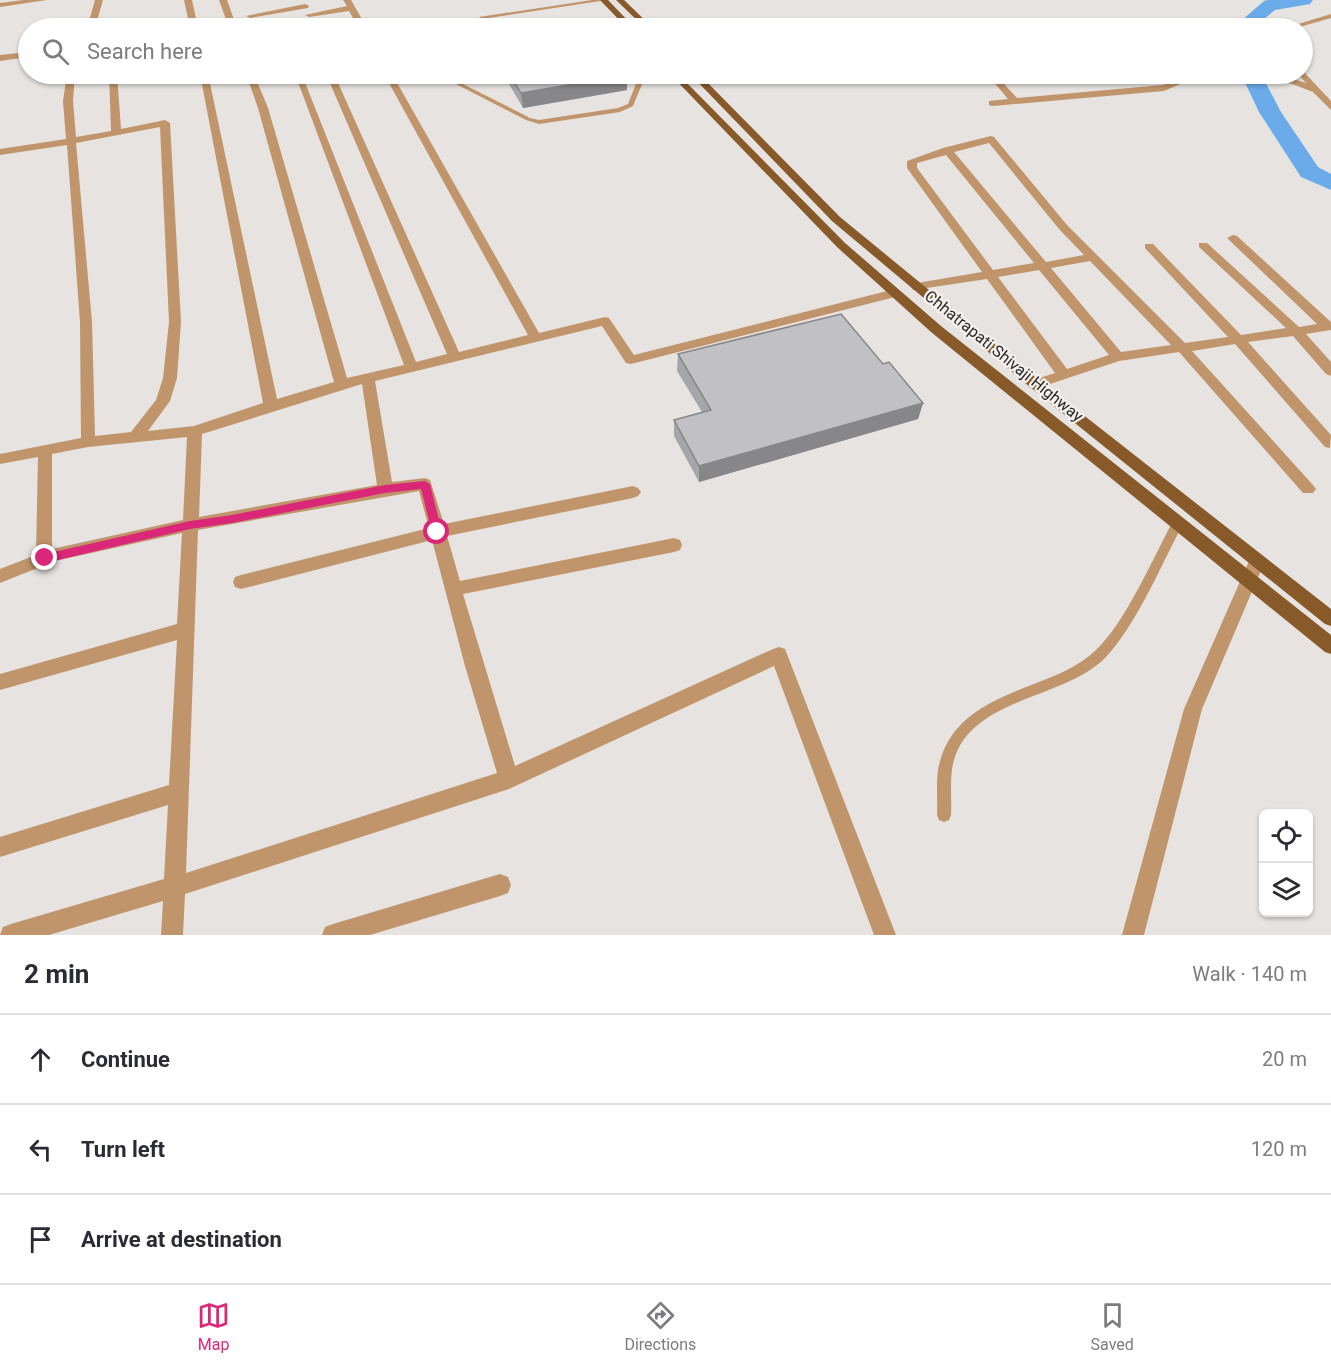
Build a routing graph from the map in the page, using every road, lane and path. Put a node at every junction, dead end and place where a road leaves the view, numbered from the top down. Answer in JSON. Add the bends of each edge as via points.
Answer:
{"nodes":[{"id":1,"x":42,"y":0,"type":"edge"},
{"id":2,"x":99,"y":0,"type":"edge"},
{"id":3,"x":188,"y":0,"type":"edge"},
{"id":4,"x":223,"y":0,"type":"edge"},
{"id":5,"x":604,"y":0,"type":"edge"},
{"id":6,"x":620,"y":0,"type":"edge"},
{"id":7,"x":5,"y":3,"type":"edge"},
{"id":8,"x":304,"y":3,"type":"edge"},
{"id":9,"x":349,"y":4,"type":"edge"},
{"id":10,"x":250,"y":16,"type":"dead end"},
{"id":11,"x":1331,"y":16,"type":"edge"},
{"id":12,"x":482,"y":17,"type":"dead end"},
{"id":13,"x":94,"y":18,"type":"edge"},
{"id":14,"x":192,"y":18,"type":"edge"},
{"id":15,"x":229,"y":18,"type":"edge"},
{"id":16,"x":357,"y":18,"type":"edge"},
{"id":17,"x":621,"y":18,"type":"edge"},
{"id":18,"x":639,"y":18,"type":"edge"},
{"id":19,"x":1313,"y":21,"type":"edge"},
{"id":20,"x":18,"y":56,"type":"edge"},
{"id":21,"x":0,"y":58,"type":"edge"},
{"id":22,"x":70,"y":84,"type":"edge"},
{"id":23,"x":114,"y":84,"type":"edge"},
{"id":24,"x":206,"y":84,"type":"edge"},
{"id":25,"x":254,"y":84,"type":"edge"},
{"id":26,"x":302,"y":84,"type":"edge"},
{"id":27,"x":334,"y":84,"type":"edge"},
{"id":28,"x":394,"y":84,"type":"edge"},
{"id":29,"x":459,"y":84,"type":"edge"},
{"id":30,"x":639,"y":84,"type":"edge"},
{"id":31,"x":684,"y":84,"type":"edge"},
{"id":32,"x":704,"y":84,"type":"edge"},
{"id":33,"x":1000,"y":84,"type":"edge"},
{"id":34,"x":1172,"y":84,"type":"edge"},
{"id":35,"x":1299,"y":84,"type":"edge"},
{"id":36,"x":1312,"y":84,"type":"edge"},
{"id":37,"x":1317,"y":90,"type":"junction"},
{"id":38,"x":1015,"y":101,"type":"junction"},
{"id":39,"x":992,"y":103,"type":"dead end"},
{"id":40,"x":1331,"y":106,"type":"edge"},
{"id":41,"x":116,"y":133,"type":"junction"},
{"id":42,"x":72,"y":141,"type":"junction"},
{"id":43,"x":947,"y":150,"type":"junction"},
{"id":44,"x":0,"y":152,"type":"edge"},
{"id":45,"x":1233,"y":238,"type":"dead end"},
{"id":46,"x":1203,"y":244,"type":"dead end"},
{"id":47,"x":1149,"y":246,"type":"dead end"},
{"id":48,"x":1093,"y":257,"type":"junction"},
{"id":49,"x":1043,"y":266,"type":"junction"},
{"id":50,"x":990,"y":274,"type":"junction"},
{"id":51,"x":917,"y":287,"type":"junction"},
{"id":52,"x":895,"y":293,"type":"junction"},
{"id":53,"x":1329,"y":327,"type":"edge"},
{"id":54,"x":1296,"y":331,"type":"junction"},
{"id":55,"x":536,"y":338,"type":"junction"},
{"id":56,"x":1239,"y":340,"type":"junction"},
{"id":57,"x":1182,"y":348,"type":"junction"},
{"id":58,"x":455,"y":357,"type":"junction"},
{"id":59,"x":1118,"y":357,"type":"junction"},
{"id":60,"x":412,"y":368,"type":"junction"},
{"id":61,"x":1331,"y":371,"type":"edge"},
{"id":62,"x":1064,"y":375,"type":"junction"},
{"id":63,"x":369,"y":378,"type":"junction"},
{"id":64,"x":342,"y":384,"type":"junction"},
{"id":65,"x":1035,"y":384,"type":"junction"},
{"id":66,"x":271,"y":406,"type":"junction"},
{"id":67,"x":195,"y":431,"type":"junction"},
{"id":68,"x":134,"y":439,"type":"junction"},
{"id":69,"x":88,"y":442,"type":"junction"},
{"id":70,"x":1330,"y":442,"type":"edge"},
{"id":71,"x":45,"y":450,"type":"junction"},
{"id":72,"x":0,"y":459,"type":"edge"},
{"id":73,"x":385,"y":489,"type":"junction"},
{"id":74,"x":1308,"y":489,"type":"dead end"},
{"id":75,"x":633,"y":492,"type":"dead end"},
{"id":76,"x":1178,"y":522,"type":"junction"},
{"id":77,"x":190,"y":525,"type":"junction"},
{"id":78,"x":437,"y":532,"type":"junction"},
{"id":79,"x":674,"y":545,"type":"dead end"},
{"id":80,"x":45,"y":558,"type":"junction"},
{"id":81,"x":1257,"y":561,"type":"junction"},
{"id":82,"x":0,"y":576,"type":"edge"},
{"id":83,"x":1248,"y":579,"type":"junction"},
{"id":84,"x":241,"y":582,"type":"dead end"},
{"id":85,"x":455,"y":589,"type":"junction"},
{"id":86,"x":1331,"y":619,"type":"edge"},
{"id":87,"x":185,"y":630,"type":"junction"},
{"id":88,"x":1331,"y":646,"type":"edge"},
{"id":89,"x":0,"y":682,"type":"edge"},
{"id":90,"x":509,"y":779,"type":"junction"},
{"id":91,"x":178,"y":792,"type":"junction"},
{"id":92,"x":944,"y":814,"type":"dead end"},
{"id":93,"x":0,"y":848,"type":"edge"},
{"id":94,"x":500,"y":885,"type":"dead end"},
{"id":95,"x":174,"y":887,"type":"junction"},
{"id":96,"x":11,"y":935,"type":"edge"},
{"id":97,"x":172,"y":935,"type":"edge"},
{"id":98,"x":333,"y":935,"type":"edge"},
{"id":99,"x":885,"y":935,"type":"edge"},
{"id":100,"x":1133,"y":935,"type":"edge"}],
"edges":[{"from":1,"to":7,"type":"street"},
{"from":2,"to":13,"type":"street"},
{"from":3,"to":14,"type":"street"},
{"from":4,"to":15,"type":"street"},
{"from":5,"to":12,"type":"lane"},
{"from":5,"to":17,"type":"main road"},
{"from":6,"to":18,"type":"main road"},
{"from":8,"to":9,"type":"street","via":[[310,18]]},
{"from":8,"to":10,"type":"street"},
{"from":9,"to":16,"type":"street"},
{"from":11,"to":19,"type":"street"},
{"from":20,"to":21,"type":"street"},
{"from":22,"to":42,"type":"street"},
{"from":23,"to":41,"type":"street"},
{"from":24,"to":66,"type":"street"},
{"from":25,"to":64,"type":"street"},
{"from":26,"to":60,"type":"street"},
{"from":27,"to":58,"type":"street"},
{"from":28,"to":55,"type":"street"},
{"from":29,"to":30,"type":"lane","via":[[539,122],[620,110],[632,105]]},
{"from":31,"to":52,"type":"main road","name":"Chhatrapati Shivaji Highway","via":[[841,245]]},
{"from":32,"to":51,"type":"main road","name":"Chhatrapati Shivaji Highway","via":[[836,219]]},
{"from":33,"to":38,"type":"street"},
{"from":34,"to":38,"type":"street"},
{"from":35,"to":37,"type":"street"},
{"from":36,"to":37,"type":"street"},
{"from":37,"to":40,"type":"street"},
{"from":38,"to":39,"type":"street"},
{"from":41,"to":42,"type":"street"},
{"from":41,"to":68,"type":"street","via":[[165,123],[175,322],[170,378],[163,401]]},
{"from":42,"to":44,"type":"street"},
{"from":42,"to":69,"type":"street","via":[[86,322]]},
{"from":43,"to":48,"type":"street","via":[[991,139],[1063,227]]},
{"from":43,"to":49,"type":"street"},
{"from":43,"to":50,"type":"street","via":[[915,159],[912,168]]},
{"from":45,"to":53,"type":"street"},
{"from":46,"to":54,"type":"street"},
{"from":47,"to":56,"type":"street"},
{"from":48,"to":49,"type":"street"},
{"from":48,"to":57,"type":"street"},
{"from":49,"to":50,"type":"street"},
{"from":49,"to":59,"type":"street"},
{"from":50,"to":51,"type":"street"},
{"from":50,"to":62,"type":"street"},
{"from":51,"to":65,"type":"main road","name":"Chhatrapati Shivaji Highway"},
{"from":52,"to":55,"type":"street","via":[[631,360],[605,321]]},
{"from":52,"to":76,"type":"main road","name":"Chhatrapati Shivaji Highway"},
{"from":53,"to":54,"type":"street"},
{"from":54,"to":56,"type":"street"},
{"from":54,"to":61,"type":"street"},
{"from":55,"to":58,"type":"street"},
{"from":56,"to":57,"type":"street"},
{"from":56,"to":70,"type":"street"},
{"from":57,"to":59,"type":"street"},
{"from":57,"to":74,"type":"street"},
{"from":58,"to":60,"type":"street"},
{"from":59,"to":62,"type":"street"},
{"from":60,"to":63,"type":"street"},
{"from":62,"to":65,"type":"street"},
{"from":63,"to":64,"type":"street"},
{"from":63,"to":73,"type":"street"},
{"from":64,"to":66,"type":"street"},
{"from":65,"to":81,"type":"main road","name":"Chhatrapati Shivaji Highway"},
{"from":66,"to":67,"type":"street"},
{"from":67,"to":68,"type":"street"},
{"from":67,"to":77,"type":"street"},
{"from":68,"to":69,"type":"street"},
{"from":69,"to":71,"type":"street"},
{"from":71,"to":72,"type":"street"},
{"from":71,"to":80,"type":"street"},
{"from":73,"to":77,"type":"street"},
{"from":73,"to":78,"type":"street","via":[[425,484]]},
{"from":75,"to":78,"type":"street"},
{"from":76,"to":83,"type":"main road","name":"Chhatrapati Shivaji Highway"},
{"from":76,"to":92,"type":"lane","via":[[1116,636],[1090,664],[999,704],[959,733],[947,759]]},
{"from":77,"to":80,"type":"street"},
{"from":77,"to":87,"type":"street"},
{"from":78,"to":84,"type":"street"},
{"from":78,"to":85,"type":"street"},
{"from":79,"to":85,"type":"street"},
{"from":80,"to":82,"type":"street"},
{"from":81,"to":83,"type":"street"},
{"from":81,"to":86,"type":"main road","name":"Chhatrapati Shivaji Highway"},
{"from":83,"to":88,"type":"main road","name":"Chhatrapati Shivaji Highway"},
{"from":83,"to":100,"type":"street","via":[[1193,709]]},
{"from":85,"to":90,"type":"street"},
{"from":87,"to":89,"type":"street"},
{"from":87,"to":91,"type":"street"},
{"from":90,"to":95,"type":"street"},
{"from":90,"to":99,"type":"street","via":[[779,655]]},
{"from":91,"to":93,"type":"street"},
{"from":91,"to":95,"type":"street"},
{"from":94,"to":98,"type":"street"},
{"from":95,"to":96,"type":"street"},
{"from":95,"to":97,"type":"street"}]}
